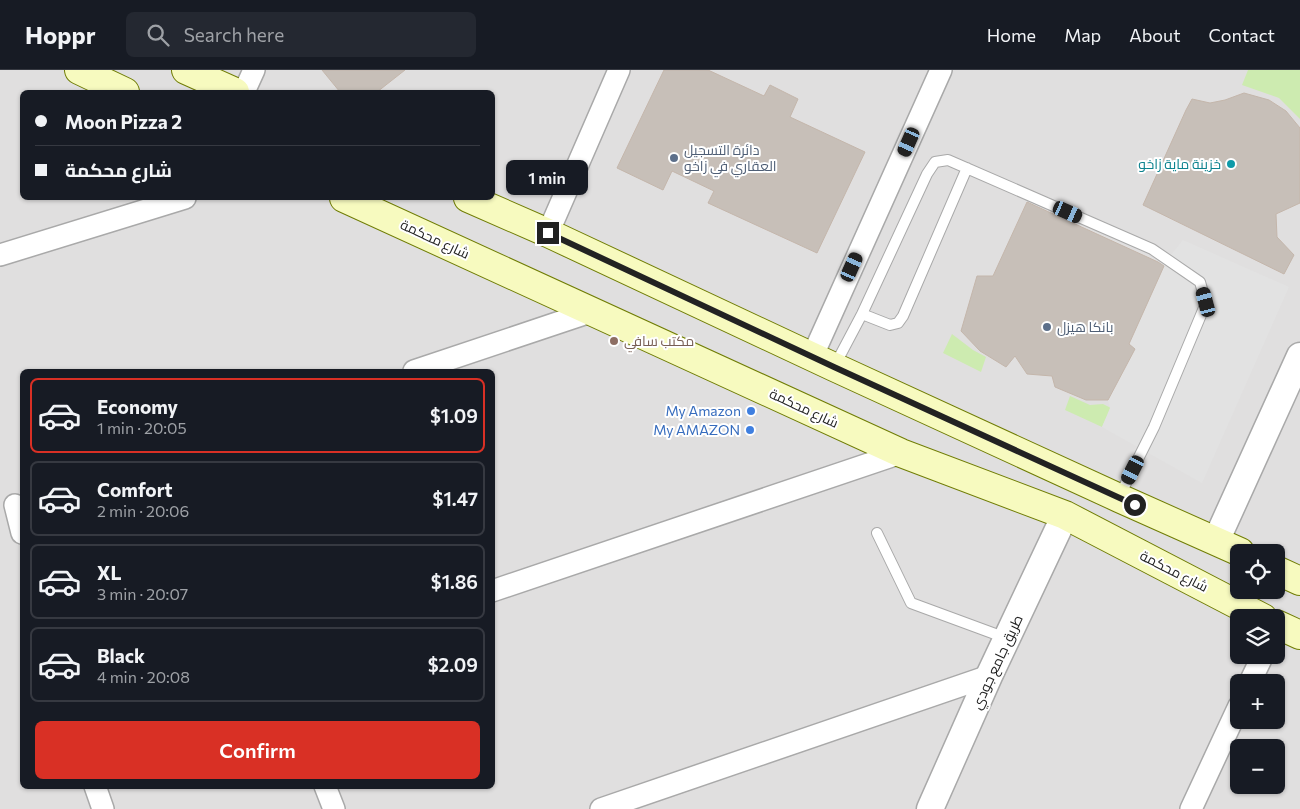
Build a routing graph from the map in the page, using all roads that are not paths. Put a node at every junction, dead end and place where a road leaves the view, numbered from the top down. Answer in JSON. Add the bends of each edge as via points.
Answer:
{"nodes":[{"id":1,"x":80,"y":70,"type":"edge"},
{"id":2,"x":186,"y":70,"type":"edge"},
{"id":3,"x":254,"y":70,"type":"edge"},
{"id":4,"x":619,"y":70,"type":"edge"},
{"id":5,"x":941,"y":70,"type":"edge"},
{"id":6,"x":121,"y":90,"type":"edge"},
{"id":7,"x":231,"y":90,"type":"edge"},
{"id":8,"x":245,"y":90,"type":"edge"},
{"id":9,"x":967,"y":168,"type":"junction"},
{"id":10,"x":179,"y":200,"type":"edge"},
{"id":11,"x":473,"y":200,"type":"edge"},
{"id":12,"x":361,"y":201,"type":"edge"},
{"id":13,"x":548,"y":233,"type":"junction"},
{"id":14,"x":0,"y":256,"type":"edge"},
{"id":15,"x":593,"y":311,"type":"junction"},
{"id":16,"x":862,"y":314,"type":"junction"},
{"id":17,"x":1300,"y":356,"type":"edge"},
{"id":18,"x":823,"y":362,"type":"junction"},
{"id":19,"x":420,"y":369,"type":"edge"},
{"id":20,"x":901,"y":452,"type":"junction"},
{"id":21,"x":1119,"y":498,"type":"junction"},
{"id":22,"x":12,"y":506,"type":"edge"},
{"id":23,"x":1065,"y":515,"type":"junction"},
{"id":24,"x":20,"y":528,"type":"edge"},
{"id":25,"x":877,"y":533,"type":"dead end"},
{"id":26,"x":1216,"y":541,"type":"junction"},
{"id":27,"x":1230,"y":547,"type":"edge"},
{"id":28,"x":1285,"y":574,"type":"edge"},
{"id":29,"x":1300,"y":581,"type":"edge"},
{"id":30,"x":495,"y":590,"type":"edge"},
{"id":31,"x":1246,"y":609,"type":"edge"},
{"id":32,"x":1285,"y":629,"type":"edge"},
{"id":33,"x":1300,"y":635,"type":"edge"},
{"id":34,"x":1007,"y":638,"type":"junction"},
{"id":35,"x":989,"y":676,"type":"junction"},
{"id":36,"x":1230,"y":725,"type":"edge"},
{"id":37,"x":96,"y":789,"type":"edge"},
{"id":38,"x":325,"y":789,"type":"edge"},
{"id":39,"x":103,"y":809,"type":"edge"},
{"id":40,"x":334,"y":809,"type":"edge"},
{"id":41,"x":601,"y":809,"type":"edge"},
{"id":42,"x":930,"y":809,"type":"edge"},
{"id":43,"x":1191,"y":809,"type":"edge"}],
"edges":[{"from":1,"to":6,"type":"main road"},
{"from":2,"to":7,"type":"main road"},
{"from":3,"to":8,"type":"street"},
{"from":4,"to":13,"type":"street"},
{"from":5,"to":18,"type":"street"},
{"from":9,"to":16,"type":"lane","via":[[948,160],[934,162]]},
{"from":9,"to":16,"type":"lane","via":[[898,323],[890,325]]},
{"from":9,"to":21,"type":"lane","via":[[1152,249],[1200,282],[1206,302],[1154,427]]},
{"from":10,"to":14,"type":"street"},
{"from":11,"to":13,"type":"main road"},
{"from":12,"to":15,"type":"main road","name":"شارع محكمة"},
{"from":13,"to":18,"type":"main road"},
{"from":15,"to":19,"type":"street"},
{"from":15,"to":20,"type":"main road","name":"شارع محكمة"},
{"from":16,"to":18,"type":"lane"},
{"from":17,"to":26,"type":"street"},
{"from":18,"to":21,"type":"main road"},
{"from":20,"to":23,"type":"main road","name":"شارع محكمة"},
{"from":20,"to":30,"type":"street"},
{"from":21,"to":26,"type":"main road"},
{"from":22,"to":24,"type":"street"},
{"from":23,"to":31,"type":"main road","name":"شارع محكمة"},
{"from":23,"to":34,"type":"street","name":"طريق جامع جودي"},
{"from":25,"to":34,"type":"lane","via":[[911,602]]},
{"from":26,"to":27,"type":"main road"},
{"from":28,"to":29,"type":"main road"},
{"from":32,"to":33,"type":"main road"},
{"from":34,"to":35,"type":"street","name":"طريق جامع جودي"},
{"from":35,"to":41,"type":"street"},
{"from":35,"to":42,"type":"street","name":"طريق جامع جودي"},
{"from":36,"to":43,"type":"street"},
{"from":37,"to":39,"type":"street"},
{"from":38,"to":40,"type":"street"}]}
